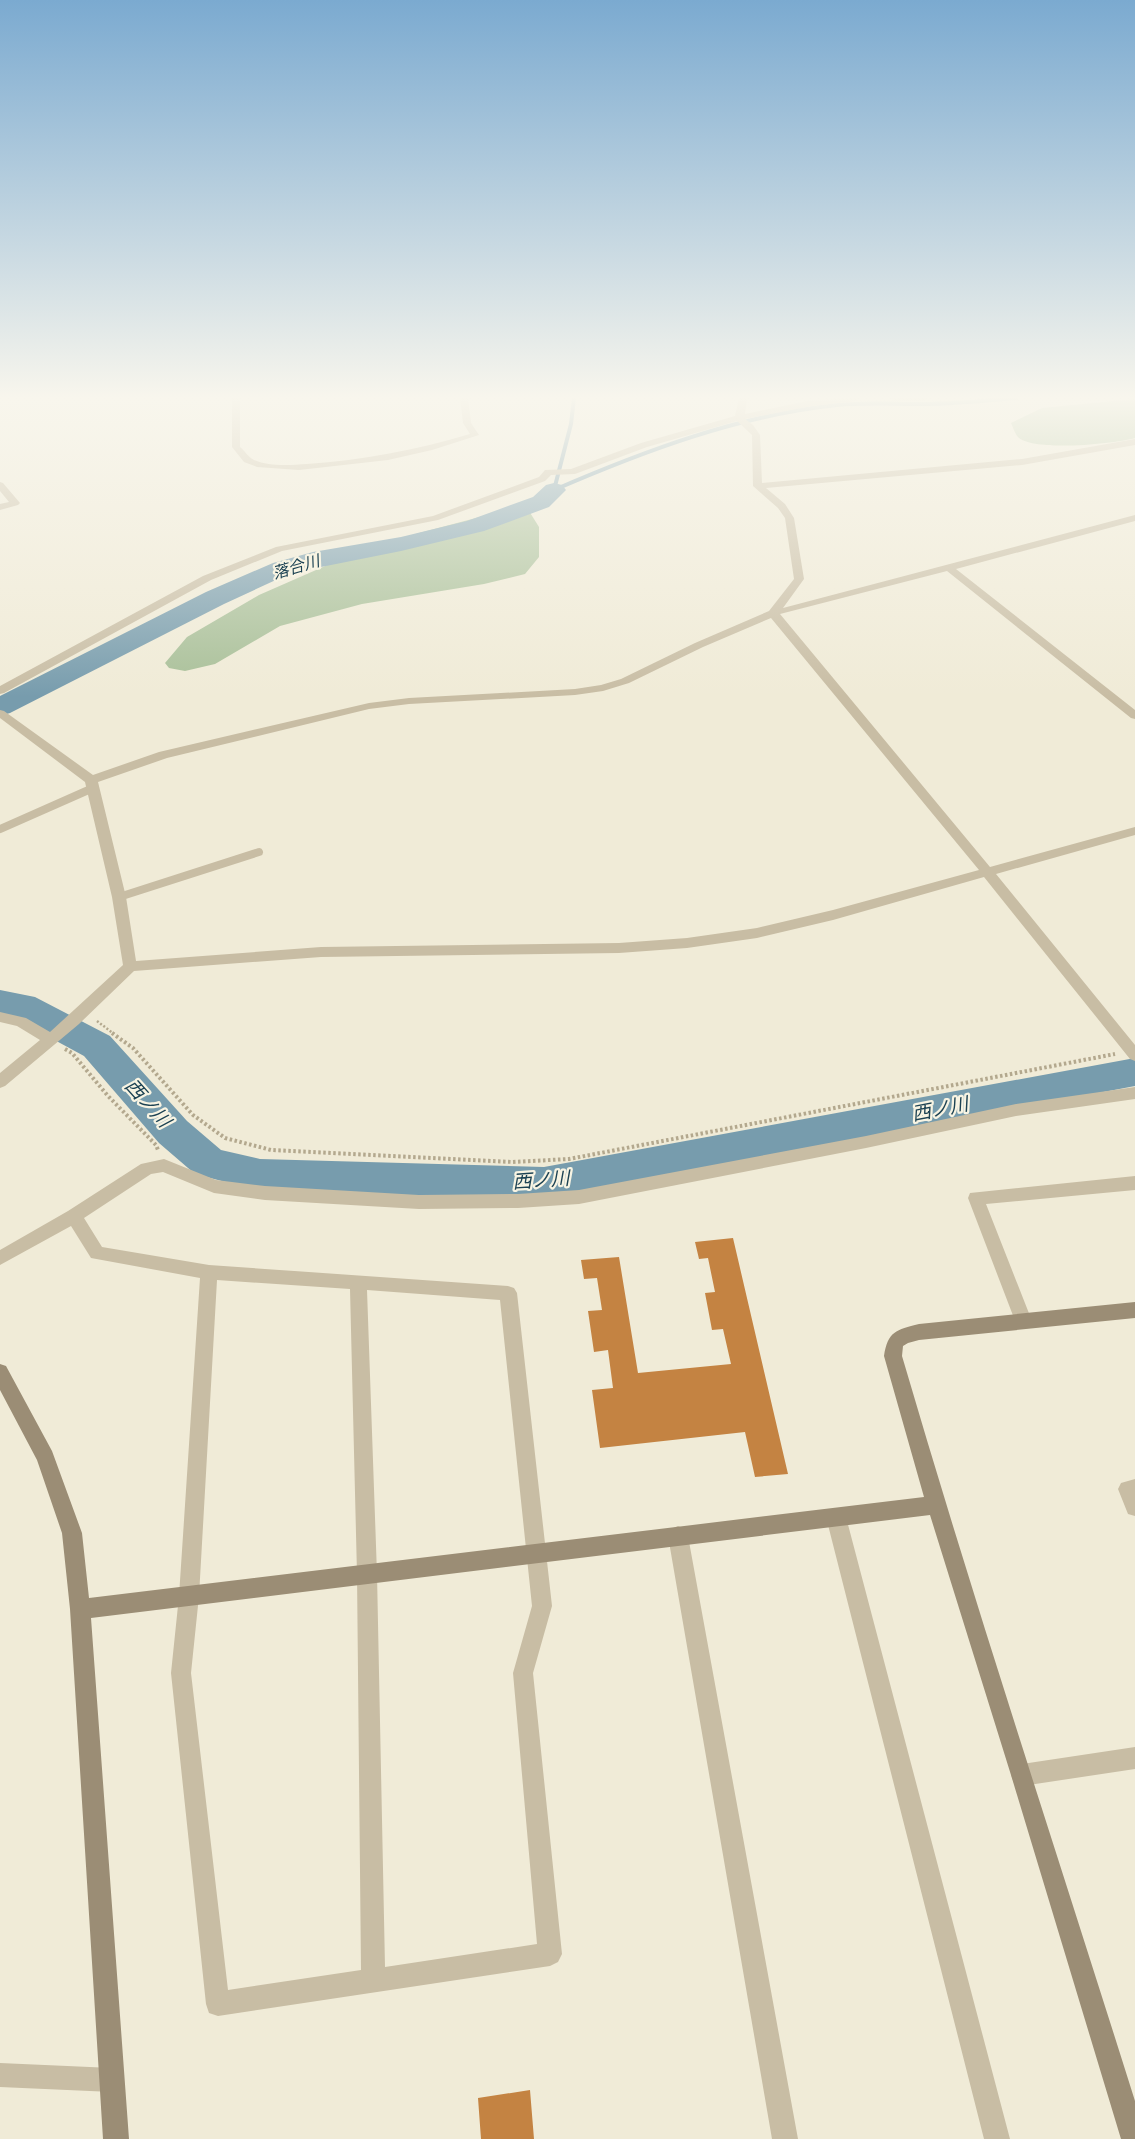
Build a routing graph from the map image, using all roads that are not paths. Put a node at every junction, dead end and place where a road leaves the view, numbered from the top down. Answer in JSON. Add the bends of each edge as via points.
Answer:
{"nodes":[{"id":1,"x":11,"y":498,"type":"edge"},
{"id":2,"x":494,"y":498,"type":"edge"},
{"id":3,"x":771,"y":498,"type":"edge"},
{"id":4,"x":0,"y":507,"type":"edge"},
{"id":5,"x":1135,"y":518,"type":"edge"},
{"id":6,"x":950,"y":568,"type":"junction"},
{"id":7,"x":772,"y":613,"type":"junction"},
{"id":8,"x":0,"y":691,"type":"edge"},
{"id":9,"x":3,"y":715,"type":"edge"},
{"id":10,"x":1135,"y":716,"type":"edge"},
{"id":11,"x":92,"y":784,"type":"junction"},
{"id":12,"x":0,"y":828,"type":"edge"},
{"id":13,"x":1135,"y":831,"type":"edge"},
{"id":14,"x":259,"y":852,"type":"dead end"},
{"id":15,"x":988,"y":873,"type":"junction"},
{"id":16,"x":119,"y":896,"type":"junction"},
{"id":17,"x":130,"y":966,"type":"junction"},
{"id":18,"x":0,"y":1017,"type":"edge"},
{"id":19,"x":55,"y":1036,"type":"junction"},
{"id":20,"x":1133,"y":1053,"type":"edge"},
{"id":21,"x":0,"y":1082,"type":"edge"},
{"id":22,"x":1135,"y":1093,"type":"edge"},
{"id":23,"x":1135,"y":1183,"type":"edge"},
{"id":24,"x":74,"y":1216,"type":"junction"},
{"id":25,"x":0,"y":1258,"type":"edge"},
{"id":26,"x":208,"y":1272,"type":"junction"},
{"id":27,"x":358,"y":1281,"type":"junction"},
{"id":28,"x":1135,"y":1310,"type":"edge"},
{"id":29,"x":1022,"y":1321,"type":"junction"},
{"id":30,"x":0,"y":1372,"type":"edge"},
{"id":31,"x":1135,"y":1488,"type":"edge"},
{"id":32,"x":936,"y":1505,"type":"junction"},
{"id":33,"x":1135,"y":1507,"type":"edge"},
{"id":34,"x":836,"y":1518,"type":"junction"},
{"id":35,"x":678,"y":1536,"type":"junction"},
{"id":36,"x":537,"y":1554,"type":"junction"},
{"id":37,"x":367,"y":1574,"type":"junction"},
{"id":38,"x":189,"y":1596,"type":"junction"},
{"id":39,"x":80,"y":1609,"type":"junction"},
{"id":40,"x":1135,"y":1758,"type":"edge"},
{"id":41,"x":1022,"y":1775,"type":"junction"},
{"id":42,"x":373,"y":1981,"type":"junction"},
{"id":43,"x":0,"y":2075,"type":"edge"},
{"id":44,"x":112,"y":2080,"type":"junction"},
{"id":45,"x":116,"y":2139,"type":"edge"},
{"id":46,"x":785,"y":2139,"type":"edge"},
{"id":47,"x":997,"y":2139,"type":"edge"},
{"id":48,"x":1134,"y":2139,"type":"edge"}],
"edges":[{"from":1,"to":4,"type":"street","via":[[15,503]]},
{"from":2,"to":8,"type":"street","via":[[435,518],[279,549],[243,563],[207,578]]},
{"from":3,"to":7,"type":"street","via":[[788,513],[799,579]]},
{"from":5,"to":6,"type":"street"},
{"from":6,"to":7,"type":"street"},
{"from":6,"to":10,"type":"street"},
{"from":7,"to":11,"type":"street","via":[[625,681],[603,688],[369,706],[163,755]]},
{"from":7,"to":15,"type":"street"},
{"from":9,"to":11,"type":"street"},
{"from":11,"to":12,"type":"lane"},
{"from":11,"to":16,"type":"street"},
{"from":13,"to":15,"type":"street"},
{"from":14,"to":16,"type":"lane"},
{"from":15,"to":17,"type":"street","via":[[757,933],[688,943],[619,948],[322,952]]},
{"from":15,"to":20,"type":"street"},
{"from":16,"to":17,"type":"street"},
{"from":17,"to":19,"type":"street"},
{"from":18,"to":19,"type":"street"},
{"from":19,"to":21,"type":"street"},
{"from":22,"to":24,"type":"street","via":[[1016,1110],[598,1193],[544,1199],[419,1202],[264,1193],[214,1186],[164,1165],[147,1169]]},
{"from":23,"to":29,"type":"street","via":[[976,1198]]},
{"from":24,"to":25,"type":"street"},
{"from":24,"to":26,"type":"street","via":[[97,1253]]},
{"from":26,"to":27,"type":"street"},
{"from":26,"to":38,"type":"street"},
{"from":27,"to":36,"type":"street","via":[[508,1293]]},
{"from":27,"to":37,"type":"street"},
{"from":28,"to":29,"type":"street"},
{"from":29,"to":32,"type":"street","via":[[919,1332],[895,1342],[893,1356]]},
{"from":30,"to":39,"type":"street","via":[[45,1457],[72,1533]]},
{"from":31,"to":33,"type":"street","via":[[1128,1488]]},
{"from":32,"to":34,"type":"street"},
{"from":32,"to":41,"type":"street"},
{"from":34,"to":35,"type":"street"},
{"from":34,"to":47,"type":"street"},
{"from":35,"to":36,"type":"street"},
{"from":35,"to":46,"type":"street"},
{"from":36,"to":37,"type":"street"},
{"from":36,"to":42,"type":"street","via":[[542,1606],[523,1673],[550,1954]]},
{"from":37,"to":38,"type":"street"},
{"from":37,"to":42,"type":"street"},
{"from":38,"to":39,"type":"street"},
{"from":38,"to":42,"type":"street","via":[[181,1673],[218,2004]]},
{"from":39,"to":44,"type":"street"},
{"from":40,"to":41,"type":"street"},
{"from":41,"to":48,"type":"street"},
{"from":43,"to":44,"type":"street"},
{"from":44,"to":45,"type":"street"}]}
